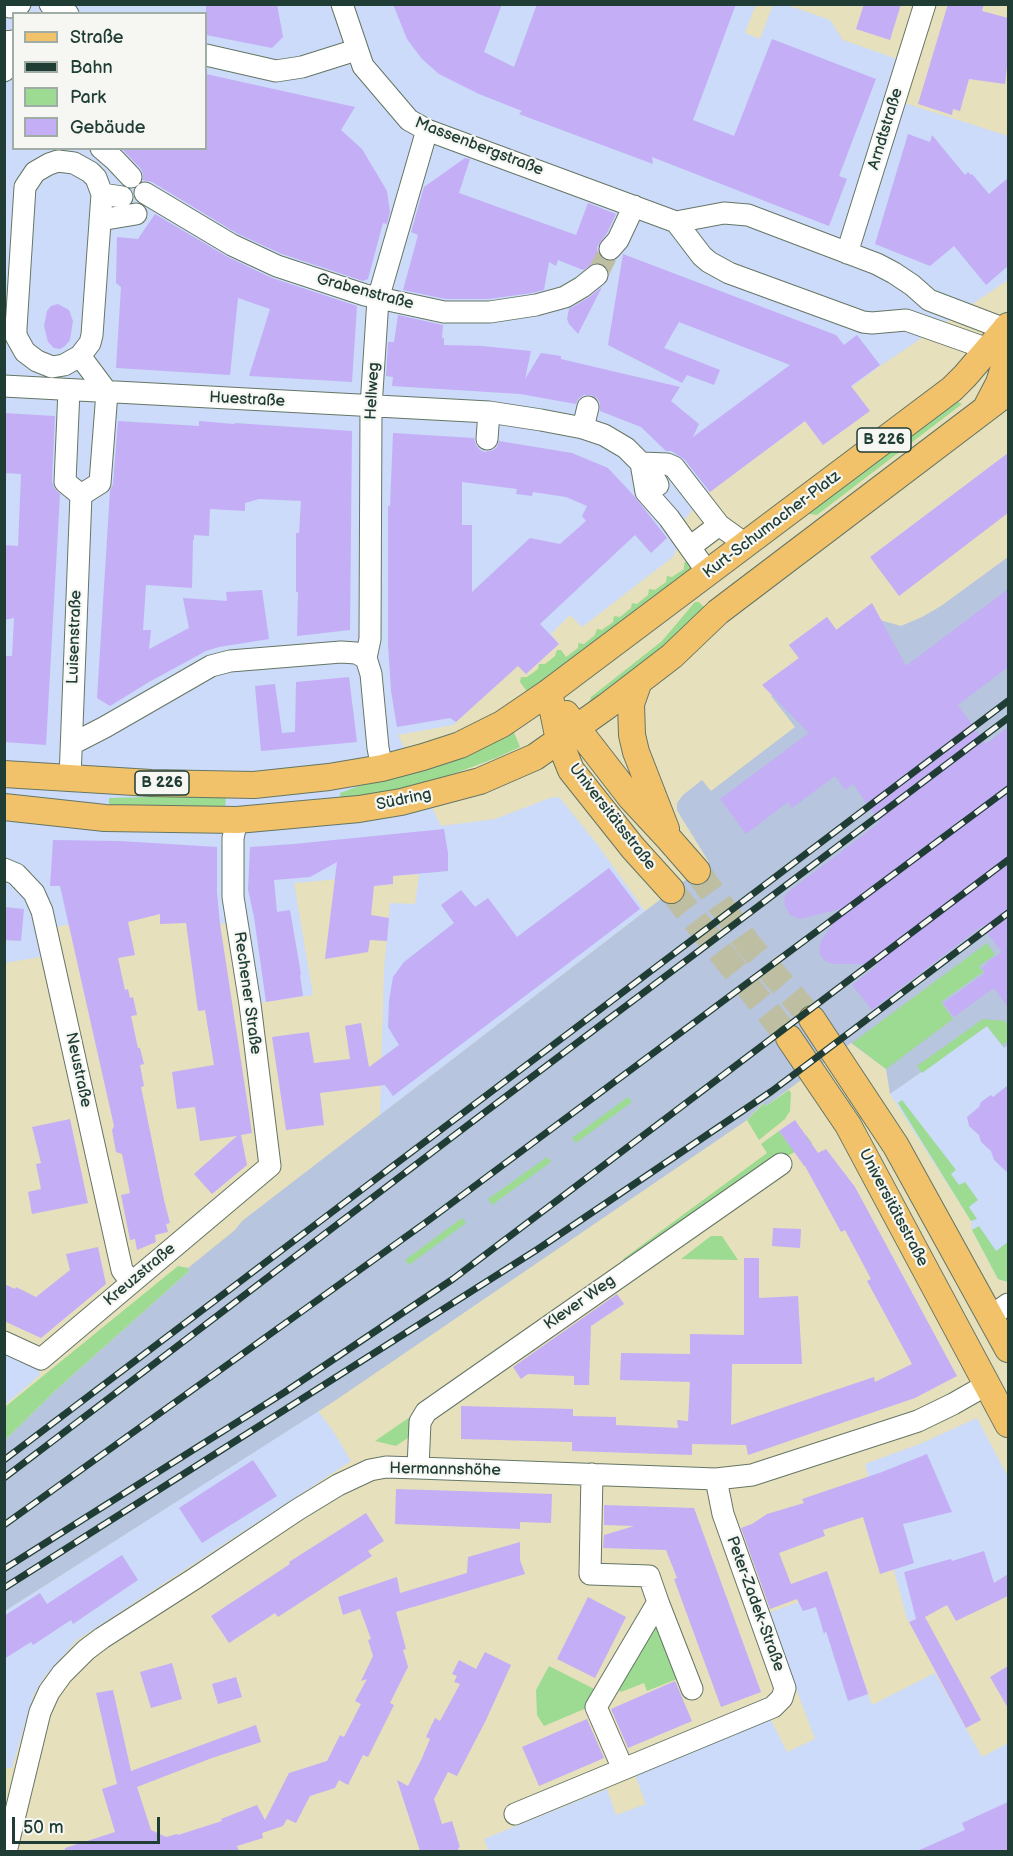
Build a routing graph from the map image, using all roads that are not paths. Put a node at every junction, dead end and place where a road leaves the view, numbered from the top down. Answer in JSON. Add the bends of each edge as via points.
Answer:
{"nodes":[{"id":1,"x":50,"y":4,"type":"edge"},
{"id":2,"x":342,"y":4,"type":"edge"},
{"id":3,"x":925,"y":4,"type":"edge"},
{"id":4,"x":64,"y":12,"type":"edge"},
{"id":5,"x":356,"y":50,"type":"junction"},
{"id":6,"x":207,"y":55,"type":"edge"},
{"id":7,"x":427,"y":130,"type":"junction"},
{"id":8,"x":102,"y":150,"type":"edge"},
{"id":9,"x":58,"y":155,"type":"edge"},
{"id":10,"x":127,"y":191,"type":"junction"},
{"id":11,"x":634,"y":206,"type":"junction"},
{"id":12,"x":100,"y":220,"type":"junction"},
{"id":13,"x":676,"y":222,"type":"junction"},
{"id":14,"x":610,"y":249,"type":"tunnel mouth"},
{"id":15,"x":847,"y":253,"type":"junction"},
{"id":16,"x":597,"y":275,"type":"tunnel mouth"},
{"id":17,"x":378,"y":299,"type":"junction"},
{"id":18,"x":1004,"y":340,"type":"edge"},
{"id":19,"x":80,"y":356,"type":"junction"},
{"id":20,"x":51,"y":367,"type":"junction"},
{"id":21,"x":4,"y":386,"type":"edge"},
{"id":22,"x":60,"y":389,"type":"junction"},
{"id":23,"x":107,"y":392,"type":"junction"},
{"id":24,"x":1008,"y":392,"type":"edge"},
{"id":25,"x":588,"y":406,"type":"dead end"},
{"id":26,"x":380,"y":407,"type":"junction"},
{"id":27,"x":986,"y":408,"type":"junction"},
{"id":28,"x":489,"y":412,"type":"junction"},
{"id":29,"x":583,"y":428,"type":"junction"},
{"id":30,"x":487,"y":439,"type":"dead end"},
{"id":31,"x":654,"y":486,"type":"junction"},
{"id":32,"x":81,"y":495,"type":"junction"},
{"id":33,"x":719,"y":525,"type":"junction"},
{"id":34,"x":744,"y":546,"type":"junction"},
{"id":35,"x":690,"y":547,"type":"junction"},
{"id":36,"x":708,"y":573,"type":"junction"},
{"id":37,"x":366,"y":658,"type":"junction"},
{"id":38,"x":638,"y":684,"type":"junction"},
{"id":39,"x":549,"y":692,"type":"junction"},
{"id":40,"x":568,"y":734,"type":"junction"},
{"id":41,"x":72,"y":744,"type":"junction"},
{"id":42,"x":382,"y":768,"type":"junction"},
{"id":43,"x":4,"y":774,"type":"edge"},
{"id":44,"x":70,"y":778,"type":"junction"},
{"id":45,"x":289,"y":782,"type":"junction"},
{"id":46,"x":4,"y":807,"type":"edge"},
{"id":47,"x":67,"y":815,"type":"junction"},
{"id":48,"x":237,"y":820,"type":"junction"},
{"id":49,"x":669,"y":838,"type":"junction"},
{"id":50,"x":4,"y":869,"type":"edge"},
{"id":51,"x":698,"y":871,"type":"tunnel mouth"},
{"id":52,"x":671,"y":890,"type":"tunnel mouth"},
{"id":53,"x":812,"y":1019,"type":"tunnel mouth"},
{"id":54,"x":789,"y":1038,"type":"tunnel mouth"},
{"id":55,"x":781,"y":1164,"type":"dead end"},
{"id":56,"x":270,"y":1166,"type":"joint"},
{"id":57,"x":131,"y":1282,"type":"junction"},
{"id":58,"x":1000,"y":1310,"type":"edge"},
{"id":59,"x":4,"y":1342,"type":"edge"},
{"id":60,"x":1008,"y":1349,"type":"edge"},
{"id":61,"x":1008,"y":1367,"type":"edge"},
{"id":62,"x":988,"y":1384,"type":"junction"},
{"id":63,"x":1008,"y":1424,"type":"edge"},
{"id":64,"x":418,"y":1468,"type":"junction"},
{"id":65,"x":592,"y":1474,"type":"junction"},
{"id":66,"x":716,"y":1479,"type":"junction"},
{"id":67,"x":658,"y":1602,"type":"junction"},
{"id":68,"x":692,"y":1689,"type":"dead end"},
{"id":69,"x":623,"y":1769,"type":"junction"},
{"id":70,"x":514,"y":1814,"type":"dead end"},
{"id":71,"x":6,"y":1851,"type":"edge"}],
"edges":[{"from":1,"to":4,"type":"street"},
{"from":2,"to":5,"type":"street","name":"Massenbergstraße"},
{"from":3,"to":15,"type":"street","name":"Arndtstraße"},
{"from":5,"to":6,"type":"street","via":[[276,71]]},
{"from":5,"to":7,"type":"street","name":"Massenbergstraße","via":[[363,66],[409,120]]},
{"from":7,"to":11,"type":"street","name":"Massenbergstraße"},
{"from":7,"to":17,"type":"street","name":"Hellweg"},
{"from":8,"to":10,"type":"street","name":"Grabenstraße"},
{"from":9,"to":10,"type":"street"},
{"from":9,"to":20,"type":"street","via":[[35,172],[25,187],[15,328],[25,352]]},
{"from":10,"to":12,"type":"street"},
{"from":10,"to":12,"type":"street"},
{"from":10,"to":17,"type":"street","name":"Grabenstraße","via":[[176,210],[232,245],[277,266]]},
{"from":11,"to":13,"type":"street","name":"Massenbergstraße"},
{"from":11,"to":14,"type":"street"},
{"from":12,"to":19,"type":"street","via":[[92,335]]},
{"from":13,"to":15,"type":"street","via":[[738,213]]},
{"from":13,"to":18,"type":"street","via":[[702,256],[718,268],[864,322],[906,320]]},
{"from":15,"to":18,"type":"street","via":[[894,273],[928,300]]},
{"from":16,"to":17,"type":"street","name":"Grabenstraße","via":[[564,297],[490,312],[444,312]]},
{"from":17,"to":26,"type":"street","name":"Hellweg"},
{"from":18,"to":27,"type":"main road","via":[[999,383]]},
{"from":18,"to":34,"type":"main road","name":"Kurt-Schumacher-Platz","number":"B 226","via":[[952,389]]},
{"from":19,"to":20,"type":"street"},
{"from":19,"to":23,"type":"street"},
{"from":20,"to":22,"type":"street"},
{"from":21,"to":22,"type":"street","name":"Huestraße"},
{"from":22,"to":23,"type":"street","name":"Huestraße"},
{"from":22,"to":32,"type":"street","via":[[65,482]]},
{"from":23,"to":26,"type":"street","name":"Huestraße"},
{"from":23,"to":32,"type":"street","via":[[100,483]]},
{"from":24,"to":27,"type":"main road","number":"B 226"},
{"from":25,"to":29,"type":"street"},
{"from":26,"to":28,"type":"street","name":"Huestraße"},
{"from":26,"to":37,"type":"street","name":"Hellweg"},
{"from":27,"to":38,"type":"main road","number":"B 226","via":[[718,612]]},
{"from":28,"to":29,"type":"street","name":"Huestraße"},
{"from":28,"to":30,"type":"street"},
{"from":29,"to":31,"type":"street","name":"Huestraße","via":[[626,448]]},
{"from":31,"to":33,"type":"street","via":[[667,464],[674,467]]},
{"from":31,"to":35,"type":"street","name":"Huestraße"},
{"from":32,"to":41,"type":"street","name":"Luisenstraße"},
{"from":33,"to":34,"type":"street"},
{"from":33,"to":35,"type":"street","name":"Kurt-Schumacher-Platz"},
{"from":34,"to":36,"type":"main road","name":"Kurt-Schumacher-Platz","number":"B 226"},
{"from":35,"to":36,"type":"street","name":"Huestraße"},
{"from":36,"to":39,"type":"main road","name":"Kurt-Schumacher-Platz","number":"B 226"},
{"from":37,"to":41,"type":"street","via":[[341,652],[211,666]]},
{"from":37,"to":42,"type":"street","name":"Hellweg"},
{"from":38,"to":40,"type":"main road","number":"B 226"},
{"from":38,"to":49,"type":"main road","name":"Universitätsstraße","via":[[631,704],[632,735]]},
{"from":39,"to":40,"type":"main road"},
{"from":39,"to":42,"type":"main road","number":"B 226","via":[[502,724],[460,745]]},
{"from":40,"to":48,"type":"main road","name":"Südring","number":"B 226","via":[[536,757],[480,781],[439,793],[337,812]]},
{"from":40,"to":49,"type":"main road","name":"Universitätsstraße"},
{"from":40,"to":52,"type":"main road","name":"Universitätsstraße","via":[[571,770]]},
{"from":41,"to":44,"type":"street","name":"Luisenstraße"},
{"from":42,"to":45,"type":"main road","number":"B 226"},
{"from":43,"to":44,"type":"main road","number":"B 226"},
{"from":44,"to":45,"type":"main road","number":"B 226","via":[[254,786]]},
{"from":44,"to":47,"type":"main road"},
{"from":45,"to":48,"type":"main road","via":[[248,804]]},
{"from":46,"to":47,"type":"main road","name":"Südring","number":"B 226"},
{"from":47,"to":48,"type":"main road","name":"Südring","number":"B 226"},
{"from":48,"to":56,"type":"street","name":"Rechener Straße","via":[[233,838],[233,897]]},
{"from":49,"to":51,"type":"main road","name":"Universitätsstraße"},
{"from":50,"to":57,"type":"street","name":"Neustraße","via":[[16,874],[34,893],[42,911],[122,1270]]},
{"from":53,"to":58,"type":"main road","name":"Universitätsstraße"},
{"from":54,"to":62,"type":"main road","name":"Universitätsstraße","via":[[848,1125]]},
{"from":55,"to":64,"type":"street","name":"Klever Weg","via":[[426,1412],[420,1422]]},
{"from":56,"to":57,"type":"street","name":"Kreuzstraße"},
{"from":57,"to":59,"type":"street","name":"Kreuzstraße","via":[[41,1359]]},
{"from":58,"to":60,"type":"main road","name":"Universitätsstraße"},
{"from":58,"to":62,"type":"main road","name":"Universitätsstraße"},
{"from":61,"to":62,"type":"main road"},
{"from":62,"to":63,"type":"main road","name":"Universitätsstraße"},
{"from":62,"to":66,"type":"street","name":"Hermannshöhe","via":[[918,1421],[752,1474]]},
{"from":64,"to":65,"type":"street","name":"Hermannshöhe"},
{"from":64,"to":71,"type":"street","name":"Hermannshöhe","via":[[370,1470],[338,1485],[86,1650],[62,1674],[40,1712]]},
{"from":65,"to":66,"type":"street","name":"Hermannshöhe"},
{"from":65,"to":67,"type":"street","via":[[590,1574],[649,1576]]},
{"from":66,"to":69,"type":"street","name":"Peter-Zadek-Straße","via":[[723,1514],[785,1688],[782,1698],[772,1707]]},
{"from":67,"to":68,"type":"street"},
{"from":67,"to":69,"type":"street","via":[[596,1707]]},
{"from":69,"to":70,"type":"street","name":"Peter-Zadek-Straße"}]}
